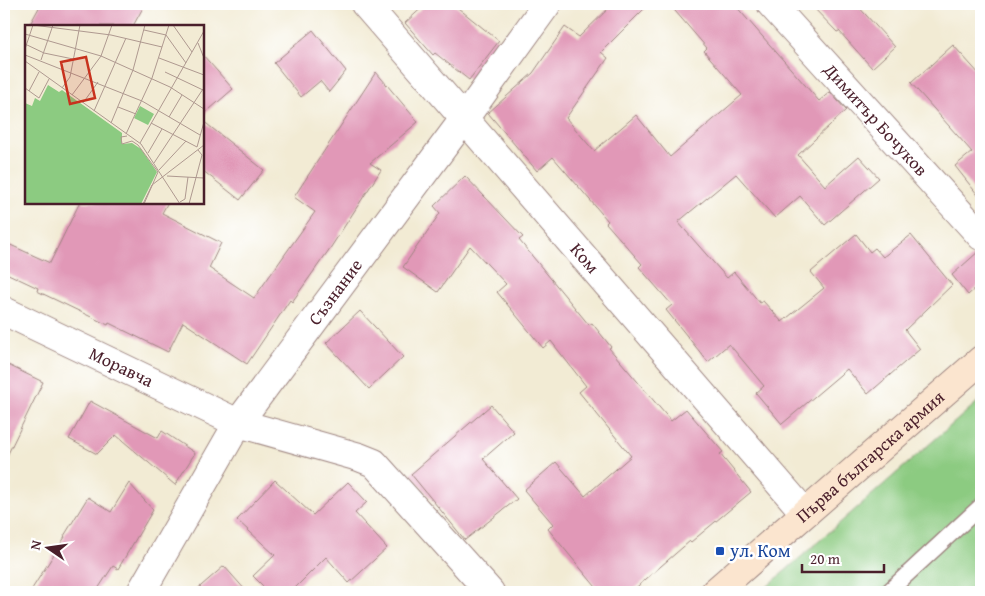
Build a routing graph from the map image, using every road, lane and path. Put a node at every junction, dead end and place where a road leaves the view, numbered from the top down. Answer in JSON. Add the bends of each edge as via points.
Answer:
{"nodes":[{"id":1,"x":365,"y":4,"type":"edge"},
{"id":2,"x":547,"y":4,"type":"edge"},
{"id":3,"x":771,"y":4,"type":"edge"},
{"id":4,"x":464,"y":119,"type":"junction"},
{"id":5,"x":981,"y":236,"type":"edge"},
{"id":6,"x":4,"y":311,"type":"edge"},
{"id":7,"x":981,"y":360,"type":"edge"},
{"id":8,"x":238,"y":423,"type":"junction"},
{"id":9,"x":981,"y":506,"type":"edge"},
{"id":10,"x":805,"y":514,"type":"junction"},
{"id":11,"x":141,"y":592,"type":"edge"},
{"id":12,"x":490,"y":592,"type":"edge"},
{"id":13,"x":715,"y":592,"type":"edge"},
{"id":14,"x":888,"y":592,"type":"edge"}],
"edges":[{"from":1,"to":4,"type":"street","name":"Ком"},
{"from":2,"to":4,"type":"street","name":"Съзнание"},
{"from":3,"to":5,"type":"street","name":"Димитър Бочуков"},
{"from":4,"to":8,"type":"street","name":"Съзнание"},
{"from":4,"to":10,"type":"street","name":"Ком"},
{"from":6,"to":8,"type":"street","name":"Моравча"},
{"from":7,"to":10,"type":"street","name":"Първа българска армия"},
{"from":8,"to":11,"type":"street","name":"Съзнание"},
{"from":8,"to":12,"type":"street","name":"Моравча","via":[[374,463]]},
{"from":9,"to":14,"type":"lane"},
{"from":10,"to":13,"type":"street","name":"Първа българска армия"}]}
